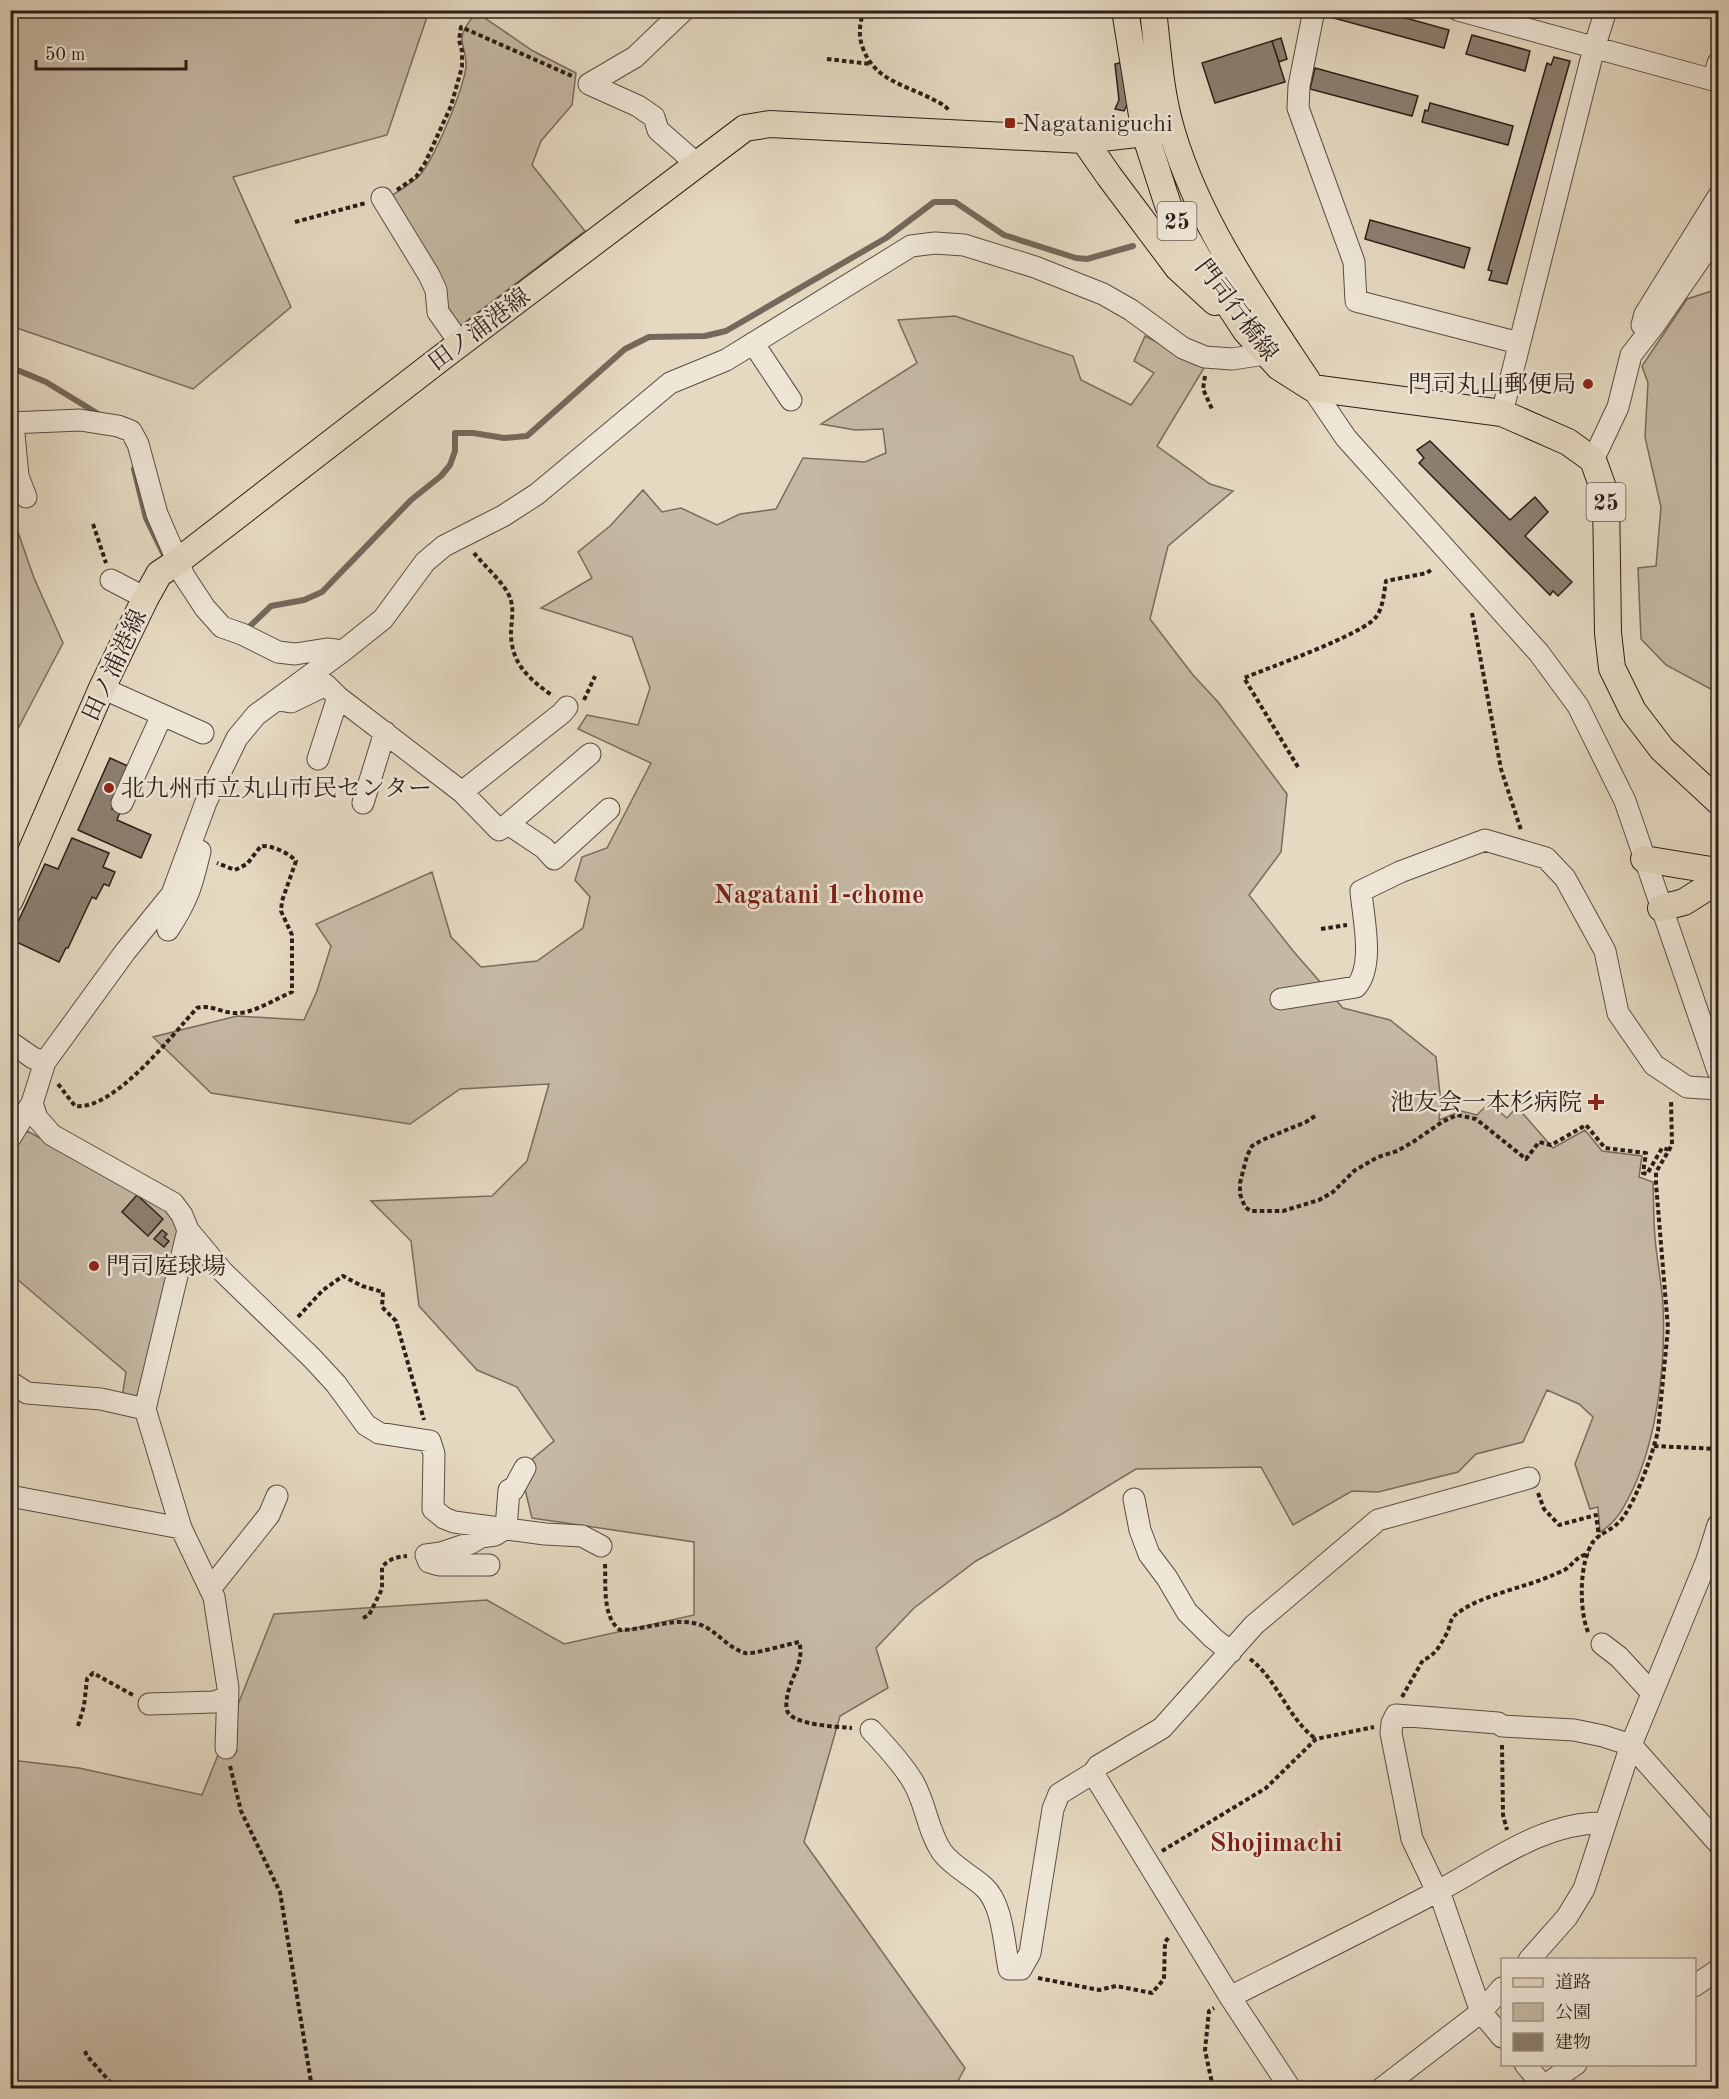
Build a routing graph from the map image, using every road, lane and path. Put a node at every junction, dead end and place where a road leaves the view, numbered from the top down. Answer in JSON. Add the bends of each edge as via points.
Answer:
{"nodes":[{"id":1,"x":684,"y":10,"type":"edge"},
{"id":2,"x":864,"y":10,"type":"edge"},
{"id":3,"x":1125,"y":10,"type":"edge"},
{"id":4,"x":1154,"y":10,"type":"edge"},
{"id":5,"x":1314,"y":10,"type":"edge"},
{"id":6,"x":1458,"y":10,"type":"edge"},
{"id":7,"x":1606,"y":10,"type":"edge"},
{"id":8,"x":1594,"y":48,"type":"junction"},
{"id":9,"x":827,"y":59,"type":"dead end"},
{"id":10,"x":1719,"y":63,"type":"edge"},
{"id":11,"x":872,"y":64,"type":"junction"},
{"id":12,"x":589,"y":84,"type":"junction"},
{"id":13,"x":951,"y":115,"type":"dead end"},
{"id":14,"x":1171,"y":130,"type":"junction"},
{"id":15,"x":1145,"y":134,"type":"junction"},
{"id":16,"x":1084,"y":140,"type":"junction"},
{"id":17,"x":698,"y":165,"type":"junction"},
{"id":18,"x":1719,"y":197,"type":"edge"},
{"id":19,"x":382,"y":198,"type":"junction"},
{"id":20,"x":296,"y":222,"type":"dead end"},
{"id":21,"x":1719,"y":233,"type":"edge"},
{"id":22,"x":1246,"y":331,"type":"junction"},
{"id":23,"x":460,"y":343,"type":"junction"},
{"id":24,"x":753,"y":343,"type":"junction"},
{"id":25,"x":1519,"y":343,"type":"junction"},
{"id":26,"x":1266,"y":354,"type":"junction"},
{"id":27,"x":1631,"y":355,"type":"junction"},
{"id":28,"x":1211,"y":357,"type":"junction"},
{"id":29,"x":1312,"y":388,"type":"junction"},
{"id":30,"x":791,"y":400,"type":"dead end"},
{"id":31,"x":1212,"y":409,"type":"dead end"},
{"id":32,"x":1502,"y":412,"type":"junction"},
{"id":33,"x":12,"y":423,"type":"edge"},
{"id":34,"x":1593,"y":460,"type":"junction"},
{"id":35,"x":26,"y":497,"type":"dead end"},
{"id":36,"x":93,"y":524,"type":"dead end"},
{"id":37,"x":462,"y":536,"type":"junction"},
{"id":38,"x":177,"y":562,"type":"junction"},
{"id":39,"x":1432,"y":569,"type":"dead end"},
{"id":40,"x":111,"y":580,"type":"joint"},
{"id":41,"x":134,"y":592,"type":"dead end"},
{"id":42,"x":1472,"y":613,"type":"dead end"},
{"id":43,"x":343,"y":651,"type":"junction"},
{"id":44,"x":595,"y":676,"type":"dead end"},
{"id":45,"x":102,"y":688,"type":"junction"},
{"id":46,"x":338,"y":697,"type":"junction"},
{"id":47,"x":275,"y":699,"type":"junction"},
{"id":48,"x":567,"y":707,"type":"junction"},
{"id":49,"x":162,"y":715,"type":"junction"},
{"id":50,"x":385,"y":732,"type":"junction"},
{"id":51,"x":203,"y":733,"type":"dead end"},
{"id":52,"x":590,"y":754,"type":"dead end"},
{"id":53,"x":318,"y":759,"type":"dead end"},
{"id":54,"x":1298,"y":767,"type":"dead end"},
{"id":55,"x":462,"y":792,"type":"junction"},
{"id":56,"x":1719,"y":801,"type":"edge"},
{"id":57,"x":206,"y":802,"type":"junction"},
{"id":58,"x":122,"y":803,"type":"dead end"},
{"id":59,"x":363,"y":803,"type":"dead end"},
{"id":60,"x":609,"y":808,"type":"dead end"},
{"id":61,"x":508,"y":824,"type":"junction"},
{"id":62,"x":213,"y":857,"type":"dead end"},
{"id":63,"x":1546,"y":858,"type":"junction"},
{"id":64,"x":1644,"y":859,"type":"junction"},
{"id":65,"x":1718,"y":871,"type":"edge"},
{"id":66,"x":10,"y":900,"type":"edge"},
{"id":67,"x":1661,"y":908,"type":"junction"},
{"id":68,"x":1364,"y":923,"type":"junction"},
{"id":69,"x":1321,"y":929,"type":"dead end"},
{"id":70,"x":168,"y":930,"type":"dead end"},
{"id":71,"x":1281,"y":999,"type":"dead end"},
{"id":72,"x":10,"y":1042,"type":"edge"},
{"id":73,"x":44,"y":1066,"type":"junction"},
{"id":74,"x":1719,"y":1071,"type":"edge"},
{"id":75,"x":1719,"y":1089,"type":"edge"},
{"id":76,"x":1669,"y":1094,"type":"dead end"},
{"id":77,"x":32,"y":1103,"type":"junction"},
{"id":78,"x":1315,"y":1116,"type":"dead end"},
{"id":79,"x":10,"y":1138,"type":"edge"},
{"id":80,"x":1670,"y":1150,"type":"junction"},
{"id":81,"x":188,"y":1230,"type":"junction"},
{"id":82,"x":285,"y":1331,"type":"junction"},
{"id":83,"x":10,"y":1382,"type":"edge"},
{"id":84,"x":145,"y":1409,"type":"junction"},
{"id":85,"x":430,"y":1441,"type":"junction"},
{"id":86,"x":1654,"y":1446,"type":"junction"},
{"id":87,"x":1719,"y":1449,"type":"edge"},
{"id":88,"x":525,"y":1468,"type":"dead end"},
{"id":89,"x":1529,"y":1478,"type":"joint"},
{"id":90,"x":10,"y":1496,"type":"edge"},
{"id":91,"x":277,"y":1496,"type":"dead end"},
{"id":92,"x":1134,"y":1498,"type":"dead end"},
{"id":93,"x":1719,"y":1525,"type":"edge"},
{"id":94,"x":181,"y":1528,"type":"junction"},
{"id":95,"x":506,"y":1528,"type":"junction"},
{"id":96,"x":1599,"y":1537,"type":"junction"},
{"id":97,"x":601,"y":1546,"type":"joint"},
{"id":98,"x":1589,"y":1554,"type":"junction"},
{"id":99,"x":426,"y":1555,"type":"junction"},
{"id":100,"x":1713,"y":1562,"type":"edge"},
{"id":101,"x":489,"y":1565,"type":"dead end"},
{"id":102,"x":210,"y":1589,"type":"junction"},
{"id":103,"x":363,"y":1618,"type":"dead end"},
{"id":104,"x":1602,"y":1644,"type":"joint"},
{"id":105,"x":1233,"y":1650,"type":"junction"},
{"id":106,"x":1652,"y":1693,"type":"junction"},
{"id":107,"x":226,"y":1698,"type":"junction"},
{"id":108,"x":149,"y":1704,"type":"joint"},
{"id":109,"x":1394,"y":1719,"type":"junction"},
{"id":110,"x":78,"y":1726,"type":"dead end"},
{"id":111,"x":1502,"y":1726,"type":"junction"},
{"id":112,"x":871,"y":1730,"type":"joint"},
{"id":113,"x":1316,"y":1739,"type":"junction"},
{"id":114,"x":1631,"y":1745,"type":"junction"},
{"id":115,"x":226,"y":1748,"type":"joint"},
{"id":116,"x":1093,"y":1773,"type":"junction"},
{"id":117,"x":1605,"y":1823,"type":"junction"},
{"id":118,"x":1719,"y":1843,"type":"edge"},
{"id":119,"x":1513,"y":1849,"type":"junction"},
{"id":120,"x":1151,"y":1865,"type":"junction"},
{"id":121,"x":1439,"y":1891,"type":"junction"},
{"id":122,"x":1184,"y":1921,"type":"junction"},
{"id":123,"x":1529,"y":1958,"type":"edge"},
{"id":124,"x":1016,"y":1969,"type":"junction"},
{"id":125,"x":1719,"y":1970,"type":"edge"},
{"id":126,"x":1696,"y":1985,"type":"edge"},
{"id":127,"x":1501,"y":1990,"type":"edge"},
{"id":128,"x":1230,"y":1997,"type":"junction"},
{"id":129,"x":1482,"y":2012,"type":"junction"},
{"id":130,"x":1501,"y":2035,"type":"edge"},
{"id":131,"x":85,"y":2051,"type":"dead end"},
{"id":132,"x":1526,"y":2066,"type":"edge"},
{"id":133,"x":1573,"y":2066,"type":"edge"},
{"id":134,"x":119,"y":2088,"type":"edge"},
{"id":135,"x":312,"y":2088,"type":"edge"},
{"id":136,"x":1213,"y":2088,"type":"edge"},
{"id":137,"x":1290,"y":2088,"type":"edge"},
{"id":138,"x":1382,"y":2088,"type":"edge"},
{"id":139,"x":1543,"y":2088,"type":"edge"}],
"edges":[{"from":1,"to":12,"type":"street","via":[[635,57]]},
{"from":2,"to":11,"type":"path","via":[[859,34]]},
{"from":3,"to":15,"type":"main road","name":"門司行橋線","number":"25"},
{"from":4,"to":14,"type":"main road","name":"門司行橋線","number":"25"},
{"from":5,"to":25,"type":"street","via":[[1299,86],[1299,108],[1354,262],[1356,301]]},
{"from":6,"to":8,"type":"street"},
{"from":7,"to":8,"type":"street"},
{"from":8,"to":10,"type":"street","via":[[1713,80]]},
{"from":8,"to":25,"type":"street"},
{"from":9,"to":11,"type":"path"},
{"from":11,"to":13,"type":"path","via":[[882,76],[946,106]]},
{"from":12,"to":17,"type":"street","via":[[654,117],[658,129]]},
{"from":12,"to":19,"type":"path","via":[[461,27],[462,67],[434,145],[416,177]]},
{"from":14,"to":15,"type":"main road","name":"田ノ浦港線"},
{"from":14,"to":29,"type":"main road","name":"門司行橋線","number":"25","via":[[1208,219],[1242,281]]},
{"from":15,"to":16,"type":"main road","name":"田ノ浦港線"},
{"from":15,"to":22,"type":"main road","name":"門司行橋線","number":"25","via":[[1168,205]]},
{"from":16,"to":17,"type":"main road","name":"田ノ浦港線","via":[[770,124],[745,128]]},
{"from":16,"to":22,"type":"main road","via":[[1178,268]]},
{"from":17,"to":23,"type":"main road","name":"田ノ浦港線"},
{"from":18,"to":27,"type":"street","via":[[1646,314]]},
{"from":19,"to":20,"type":"path"},
{"from":19,"to":23,"type":"street","via":[[429,275],[436,290],[438,312]]},
{"from":21,"to":27,"type":"street"},
{"from":22,"to":26,"type":"main road","name":"門司行橋線","number":"25"},
{"from":23,"to":38,"type":"main road","name":"田ノ浦港線"},
{"from":24,"to":28,"type":"street","via":[[911,246],[935,243],[964,245],[1103,294],[1183,348]]},
{"from":24,"to":30,"type":"street"},
{"from":24,"to":37,"type":"street","via":[[726,360],[670,383],[537,494]]},
{"from":25,"to":32,"type":"street"},
{"from":26,"to":28,"type":"street","via":[[1232,359]]},
{"from":26,"to":29,"type":"main road","name":"門司行橋線","number":"25"},
{"from":27,"to":34,"type":"street","via":[[1618,407]]},
{"from":28,"to":31,"type":"path","via":[[1203,389]]},
{"from":29,"to":32,"type":"main road","name":"門司行橋線","number":"25"},
{"from":29,"to":64,"type":"street","via":[[1346,438],[1539,653],[1578,706],[1625,801]]},
{"from":32,"to":34,"type":"main road","name":"門司行橋線","number":"25","via":[[1568,442]]},
{"from":33,"to":35,"type":"street","via":[[18,476]]},
{"from":33,"to":38,"type":"street","via":[[80,420],[130,431],[138,444]]},
{"from":34,"to":56,"type":"main road","number":"25","via":[[1606,496],[1612,668],[1633,711],[1655,739]]},
{"from":36,"to":40,"type":"path"},
{"from":37,"to":43,"type":"street","via":[[425,562],[383,619]]},
{"from":37,"to":48,"type":"path","via":[[507,591],[511,600],[512,644],[520,666],[529,679]]},
{"from":38,"to":43,"type":"street","via":[[205,608],[222,627],[278,652]]},
{"from":38,"to":45,"type":"main road","name":"田ノ浦港線","via":[[159,574]]},
{"from":39,"to":54,"type":"path","via":[[1386,581],[1380,608],[1370,624],[1244,678]]},
{"from":40,"to":41,"type":"street"},
{"from":42,"to":63,"type":"path","via":[[1501,770],[1523,836],[1543,850]]},
{"from":43,"to":47,"type":"street"},
{"from":44,"to":48,"type":"path","via":[[583,701]]},
{"from":45,"to":49,"type":"street"},
{"from":45,"to":66,"type":"main road","name":"田ノ浦港線"},
{"from":46,"to":47,"type":"street","via":[[326,685],[291,702]]},
{"from":46,"to":50,"type":"street"},
{"from":46,"to":53,"type":"street"},
{"from":47,"to":57,"type":"street","via":[[237,738]]},
{"from":48,"to":55,"type":"street"},
{"from":49,"to":51,"type":"street"},
{"from":49,"to":58,"type":"street"},
{"from":50,"to":55,"type":"street"},
{"from":50,"to":59,"type":"street"},
{"from":52,"to":61,"type":"street"},
{"from":55,"to":61,"type":"street","via":[[499,830]]},
{"from":57,"to":70,"type":"street","via":[[212,806],[191,890]]},
{"from":57,"to":73,"type":"street","via":[[172,894],[125,952]]},
{"from":60,"to":61,"type":"street","via":[[554,859]]},
{"from":62,"to":73,"type":"path","via":[[219,865],[235,870],[247,864],[261,846],[266,846],[296,861],[281,910],[292,935],[292,992],[243,1013],[197,1008],[125,1084],[85,1107],[75,1106]]},
{"from":63,"to":68,"type":"street","via":[[1485,840],[1464,847],[1361,891]]},
{"from":63,"to":75,"type":"street","via":[[1564,878],[1605,951],[1618,1013],[1654,1065],[1687,1087]]},
{"from":64,"to":65,"type":"main road"},
{"from":64,"to":67,"type":"street"},
{"from":65,"to":67,"type":"main road","via":[[1711,885],[1683,902]]},
{"from":67,"to":74,"type":"street"},
{"from":68,"to":69,"type":"path"},
{"from":68,"to":71,"type":"street","via":[[1367,962],[1356,987]]},
{"from":72,"to":73,"type":"street"},
{"from":73,"to":77,"type":"street"},
{"from":76,"to":80,"type":"path","via":[[1673,1131]]},
{"from":77,"to":79,"type":"street"},
{"from":77,"to":81,"type":"street","via":[[37,1118],[52,1135],[173,1203]]},
{"from":78,"to":80,"type":"path","via":[[1252,1146],[1240,1183],[1245,1207],[1251,1211],[1283,1211],[1319,1200],[1378,1156],[1405,1146],[1457,1115],[1476,1119],[1526,1159],[1539,1142],[1551,1145],[1586,1125],[1605,1148],[1646,1153],[1643,1173],[1647,1174],[1662,1148]]},
{"from":80,"to":86,"type":"path","via":[[1656,1172],[1668,1328]]},
{"from":81,"to":82,"type":"street","via":[[228,1277]]},
{"from":81,"to":84,"type":"street"},
{"from":82,"to":85,"type":"street","via":[[336,1384],[366,1425],[379,1433]]},
{"from":82,"to":85,"type":"path","via":[[315,1297],[343,1276],[383,1292],[382,1307],[396,1321]]},
{"from":83,"to":84,"type":"street","via":[[27,1393],[101,1399]]},
{"from":84,"to":94,"type":"street"},
{"from":85,"to":95,"type":"street","via":[[434,1454],[433,1509],[454,1522]]},
{"from":86,"to":87,"type":"path"},
{"from":86,"to":96,"type":"path","via":[[1623,1518]]},
{"from":88,"to":95,"type":"street","via":[[513,1490],[509,1490]]},
{"from":89,"to":96,"type":"path","via":[[1544,1509],[1559,1525],[1596,1515]]},
{"from":89,"to":105,"type":"street","via":[[1377,1520],[1254,1625]]},
{"from":90,"to":94,"type":"street"},
{"from":91,"to":102,"type":"street","via":[[269,1515]]},
{"from":92,"to":105,"type":"street","via":[[1149,1554],[1187,1612],[1213,1638]]},
{"from":93,"to":100,"type":"street"},
{"from":94,"to":102,"type":"street"},
{"from":95,"to":97,"type":"street","via":[[582,1536]]},
{"from":95,"to":99,"type":"street","via":[[495,1535]]},
{"from":96,"to":98,"type":"path"},
{"from":97,"to":112,"type":"path","via":[[607,1606],[620,1630],[683,1622],[698,1624],[747,1654],[799,1642],[800,1660],[788,1703],[789,1715],[811,1724]]},
{"from":98,"to":104,"type":"path","via":[[1581,1580],[1584,1622],[1590,1636]]},
{"from":98,"to":109,"type":"path","via":[[1566,1569],[1476,1603],[1452,1617],[1435,1652],[1423,1660],[1399,1702]]},
{"from":99,"to":101,"type":"street","via":[[429,1562],[439,1565]]},
{"from":99,"to":103,"type":"path","via":[[388,1561],[382,1567],[382,1589],[369,1615]]},
{"from":100,"to":106,"type":"street"},
{"from":102,"to":107,"type":"street","via":[[224,1659]]},
{"from":104,"to":106,"type":"street"},
{"from":105,"to":113,"type":"path","via":[[1259,1666]]},
{"from":105,"to":116,"type":"street","via":[[1162,1728],[1098,1766]]},
{"from":106,"to":114,"type":"street"},
{"from":107,"to":108,"type":"street","via":[[214,1702]]},
{"from":107,"to":115,"type":"street"},
{"from":108,"to":110,"type":"path","via":[[93,1673],[87,1679]]},
{"from":109,"to":111,"type":"street"},
{"from":109,"to":113,"type":"path"},
{"from":109,"to":121,"type":"street","via":[[1392,1733],[1412,1839]]},
{"from":111,"to":114,"type":"street","via":[[1574,1730]]},
{"from":111,"to":119,"type":"path","via":[[1503,1815]]},
{"from":112,"to":124,"type":"street","via":[[913,1781],[943,1853],[992,1896],[1009,1969]]},
{"from":113,"to":120,"type":"path","via":[[1266,1788],[1159,1852]]},
{"from":114,"to":117,"type":"street"},
{"from":114,"to":118,"type":"street"},
{"from":115,"to":135,"type":"path","via":[[241,1811],[280,1892]]},
{"from":116,"to":120,"type":"street"},
{"from":116,"to":124,"type":"street","via":[[1059,1794],[1053,1809],[1030,1953],[1022,1969]]},
{"from":117,"to":119,"type":"street","via":[[1564,1828]]},
{"from":117,"to":123,"type":"street","via":[[1584,1889],[1567,1917]]},
{"from":119,"to":121,"type":"street"},
{"from":120,"to":122,"type":"street"},
{"from":121,"to":128,"type":"street"},
{"from":121,"to":129,"type":"street"},
{"from":122,"to":124,"type":"path","via":[[1165,1942],[1164,1979],[1152,1993],[1116,1986],[1099,1990],[1024,1976]]},
{"from":122,"to":128,"type":"street"},
{"from":125,"to":126,"type":"street"},
{"from":127,"to":129,"type":"street"},
{"from":128,"to":136,"type":"path","via":[[1209,2011],[1205,2050]]},
{"from":128,"to":137,"type":"street"},
{"from":129,"to":130,"type":"street"},
{"from":129,"to":138,"type":"street"},
{"from":131,"to":134,"type":"path"},
{"from":132,"to":139,"type":"street"},
{"from":133,"to":139,"type":"street"}]}
